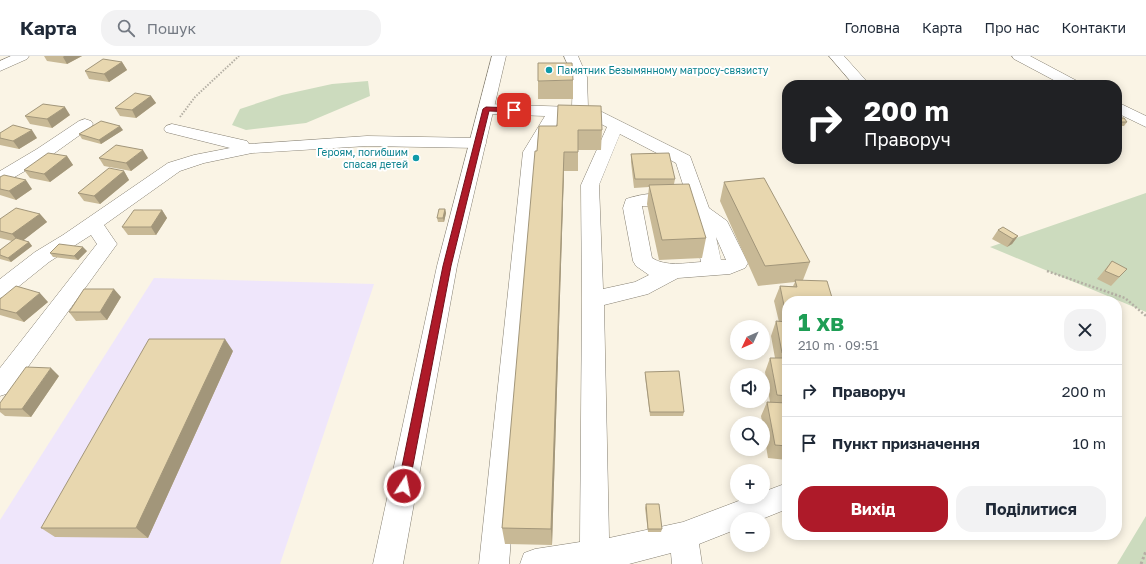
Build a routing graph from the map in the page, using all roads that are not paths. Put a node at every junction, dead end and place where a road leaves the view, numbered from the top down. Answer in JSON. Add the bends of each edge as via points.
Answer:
{"nodes":[{"id":1,"x":22,"y":56,"type":"edge"},
{"id":2,"x":499,"y":56,"type":"edge"},
{"id":3,"x":570,"y":56,"type":"edge"},
{"id":4,"x":836,"y":56,"type":"edge"},
{"id":5,"x":1019,"y":56,"type":"edge"},
{"id":6,"x":0,"y":67,"type":"edge"},
{"id":7,"x":858,"y":80,"type":"edge"},
{"id":8,"x":1065,"y":80,"type":"edge"},
{"id":9,"x":486,"y":109,"type":"junction"},
{"id":10,"x":1122,"y":110,"type":"edge"},
{"id":11,"x":556,"y":112,"type":"junction"},
{"id":12,"x":580,"y":113,"type":"junction"},
{"id":13,"x":1146,"y":122,"type":"edge"},
{"id":14,"x":84,"y":124,"type":"dead end"},
{"id":15,"x":616,"y":125,"type":"junction"},
{"id":16,"x":172,"y":129,"type":"road end"},
{"id":17,"x":478,"y":143,"type":"junction"},
{"id":18,"x":252,"y":148,"type":"junction"},
{"id":19,"x":0,"y":178,"type":"edge"},
{"id":20,"x":699,"y":205,"type":"junction"},
{"id":21,"x":93,"y":224,"type":"junction"},
{"id":22,"x":674,"y":271,"type":"junction"},
{"id":23,"x":0,"y":290,"type":"edge"},
{"id":24,"x":593,"y":299,"type":"junction"},
{"id":25,"x":0,"y":386,"type":"edge"},
{"id":26,"x":782,"y":498,"type":"edge"},
{"id":27,"x":683,"y":536,"type":"junction"},
{"id":28,"x":595,"y":554,"type":"junction"},
{"id":29,"x":388,"y":564,"type":"edge"},
{"id":30,"x":494,"y":564,"type":"edge"},
{"id":31,"x":535,"y":564,"type":"edge"},
{"id":32,"x":688,"y":564,"type":"edge"}],
"edges":[{"from":1,"to":6,"type":"main road"},
{"from":2,"to":9,"type":"main road"},
{"from":3,"to":12,"type":"main road","via":[[580,77]]},
{"from":4,"to":7,"type":"main road"},
{"from":5,"to":8,"type":"main road"},
{"from":9,"to":11,"type":"main road"},
{"from":9,"to":17,"type":"main road"},
{"from":10,"to":13,"type":"main road"},
{"from":11,"to":12,"type":"main road"},
{"from":11,"to":30,"type":"main road","via":[[532,152]]},
{"from":12,"to":15,"type":"main road","via":[[592,113]]},
{"from":14,"to":19,"type":"main road","via":[[43,153]]},
{"from":15,"to":20,"type":"main road","via":[[684,160]]},
{"from":15,"to":24,"type":"main road","via":[[590,185]]},
{"from":16,"to":18,"type":"main road"},
{"from":17,"to":18,"type":"main road","via":[[367,142]]},
{"from":17,"to":29,"type":"main road","via":[[447,266]]},
{"from":18,"to":21,"type":"main road","via":[[216,154],[174,167]]},
{"from":20,"to":22,"type":"main road","via":[[720,225],[738,263],[730,267]]},
{"from":20,"to":22,"type":"main road","via":[[641,200],[633,203],[643,260],[654,269]]},
{"from":21,"to":23,"type":"main road","via":[[42,257]]},
{"from":21,"to":25,"type":"main road","via":[[107,244]]},
{"from":22,"to":24,"type":"main road","via":[[640,289]]},
{"from":24,"to":28,"type":"main road"},
{"from":26,"to":27,"type":"main road"},
{"from":27,"to":28,"type":"main road","via":[[618,552]]},
{"from":27,"to":32,"type":"main road"},
{"from":28,"to":31,"type":"main road"}]}
